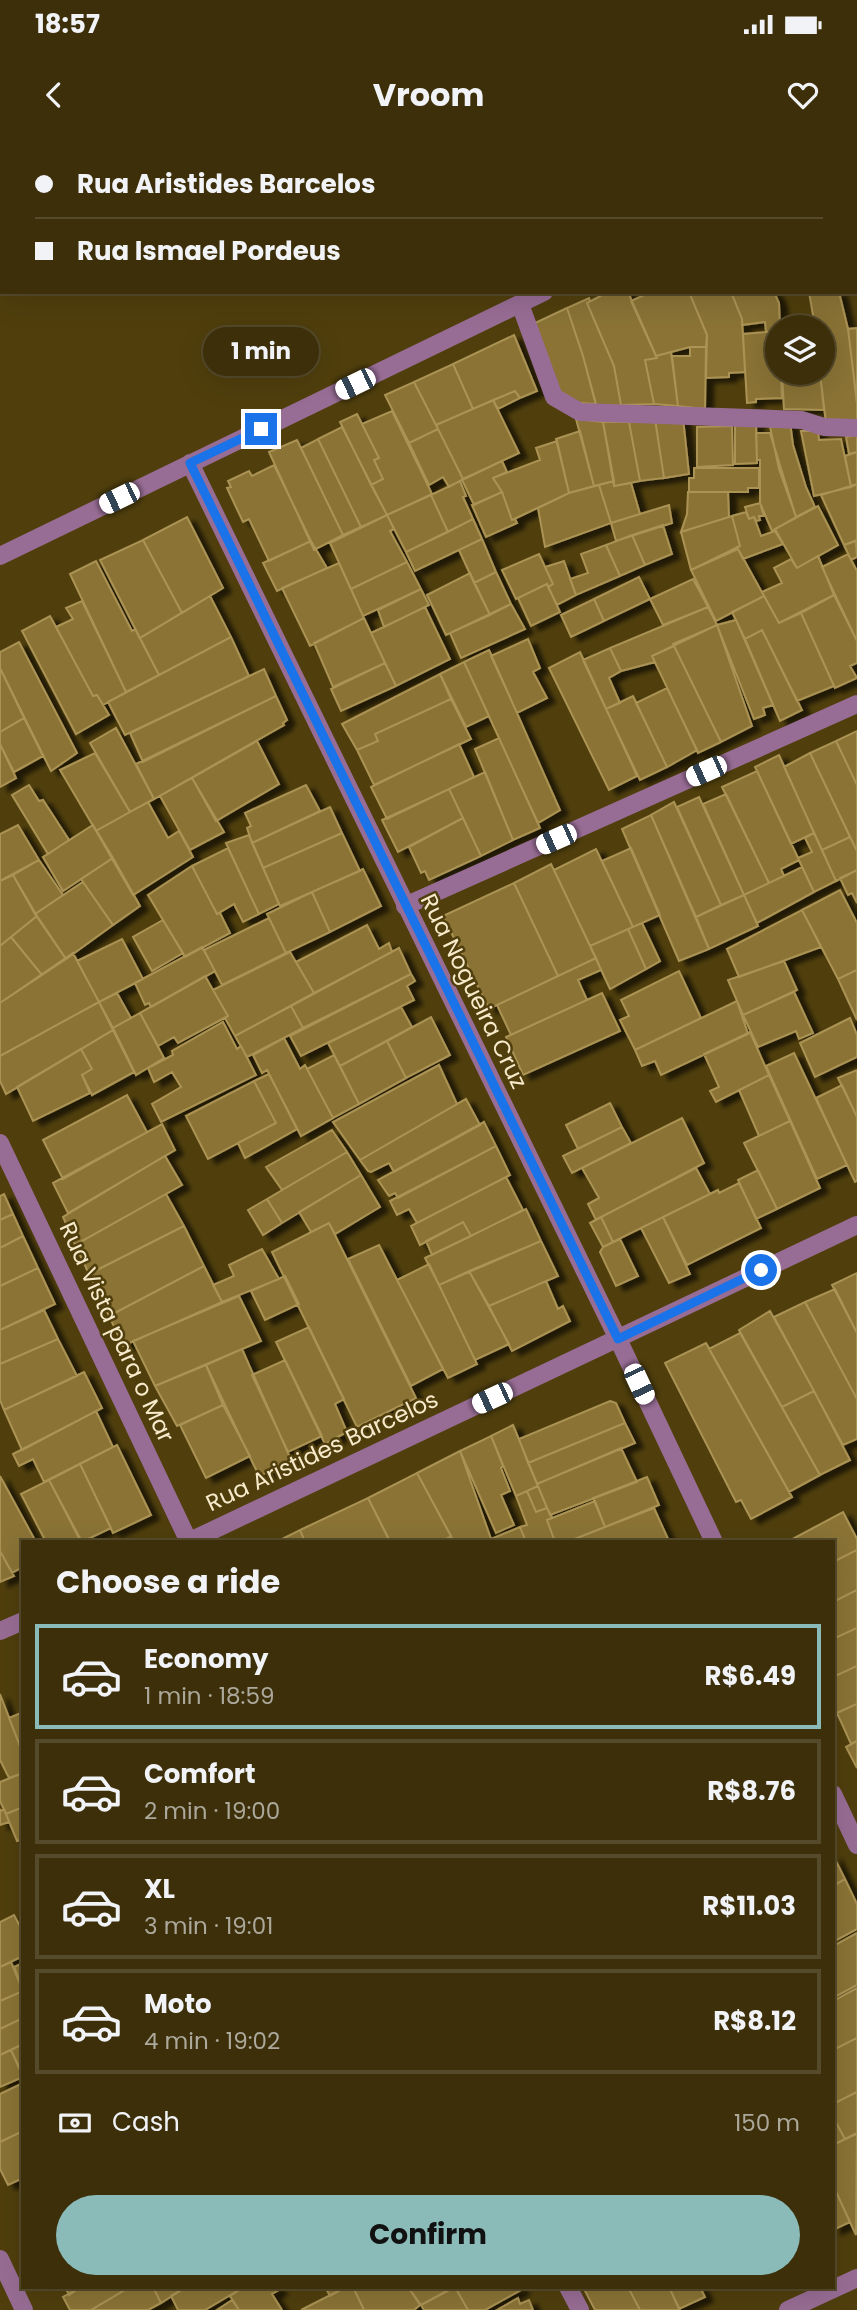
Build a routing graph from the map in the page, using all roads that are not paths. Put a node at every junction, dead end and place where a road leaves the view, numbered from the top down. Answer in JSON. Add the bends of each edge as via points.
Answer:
{"nodes":[{"id":1,"x":540,"y":294,"type":"edge"},
{"id":2,"x":520,"y":304,"type":"junction"},
{"id":3,"x":857,"y":428,"type":"edge"},
{"id":4,"x":190,"y":463,"type":"junction"},
{"id":5,"x":0,"y":556,"type":"edge"},
{"id":6,"x":857,"y":704,"type":"edge"},
{"id":7,"x":405,"y":906,"type":"junction"},
{"id":8,"x":0,"y":1143,"type":"edge"},
{"id":9,"x":857,"y":1225,"type":"edge"},
{"id":10,"x":618,"y":1339,"type":"junction"},
{"id":11,"x":188,"y":1540,"type":"edge"},
{"id":12,"x":193,"y":1540,"type":"edge"},
{"id":13,"x":713,"y":1540,"type":"edge"},
{"id":14,"x":21,"y":1621,"type":"edge"},
{"id":15,"x":0,"y":1632,"type":"edge"},
{"id":16,"x":835,"y":1798,"type":"edge"},
{"id":17,"x":857,"y":1845,"type":"edge"},
{"id":18,"x":0,"y":2259,"type":"edge"},
{"id":19,"x":857,"y":2278,"type":"edge"},
{"id":20,"x":835,"y":2288,"type":"edge"},
{"id":21,"x":569,"y":2289,"type":"edge"},
{"id":22,"x":833,"y":2289,"type":"edge"},
{"id":23,"x":24,"y":2310,"type":"edge"},
{"id":24,"x":580,"y":2310,"type":"edge"},
{"id":25,"x":788,"y":2310,"type":"edge"}],
"edges":[{"from":1,"to":2,"type":"street"},
{"from":2,"to":3,"type":"street","via":[[554,397],[580,412],[802,420],[824,427]]},
{"from":2,"to":4,"type":"street"},
{"from":4,"to":5,"type":"street"},
{"from":4,"to":7,"type":"street","name":"Rua Nogueira Cruz"},
{"from":6,"to":7,"type":"street"},
{"from":7,"to":10,"type":"street","name":"Rua Nogueira Cruz"},
{"from":8,"to":11,"type":"street","name":"Rua Vista para o Mar"},
{"from":9,"to":10,"type":"street","name":"Rua Aristides Barcelos"},
{"from":10,"to":12,"type":"street","name":"Rua Aristides Barcelos"},
{"from":10,"to":13,"type":"street","name":"Rua Nogueira Cruz"},
{"from":14,"to":15,"type":"street"},
{"from":16,"to":17,"type":"street"},
{"from":18,"to":23,"type":"street"},
{"from":19,"to":20,"type":"street"},
{"from":21,"to":24,"type":"street"},
{"from":22,"to":25,"type":"street"}]}
